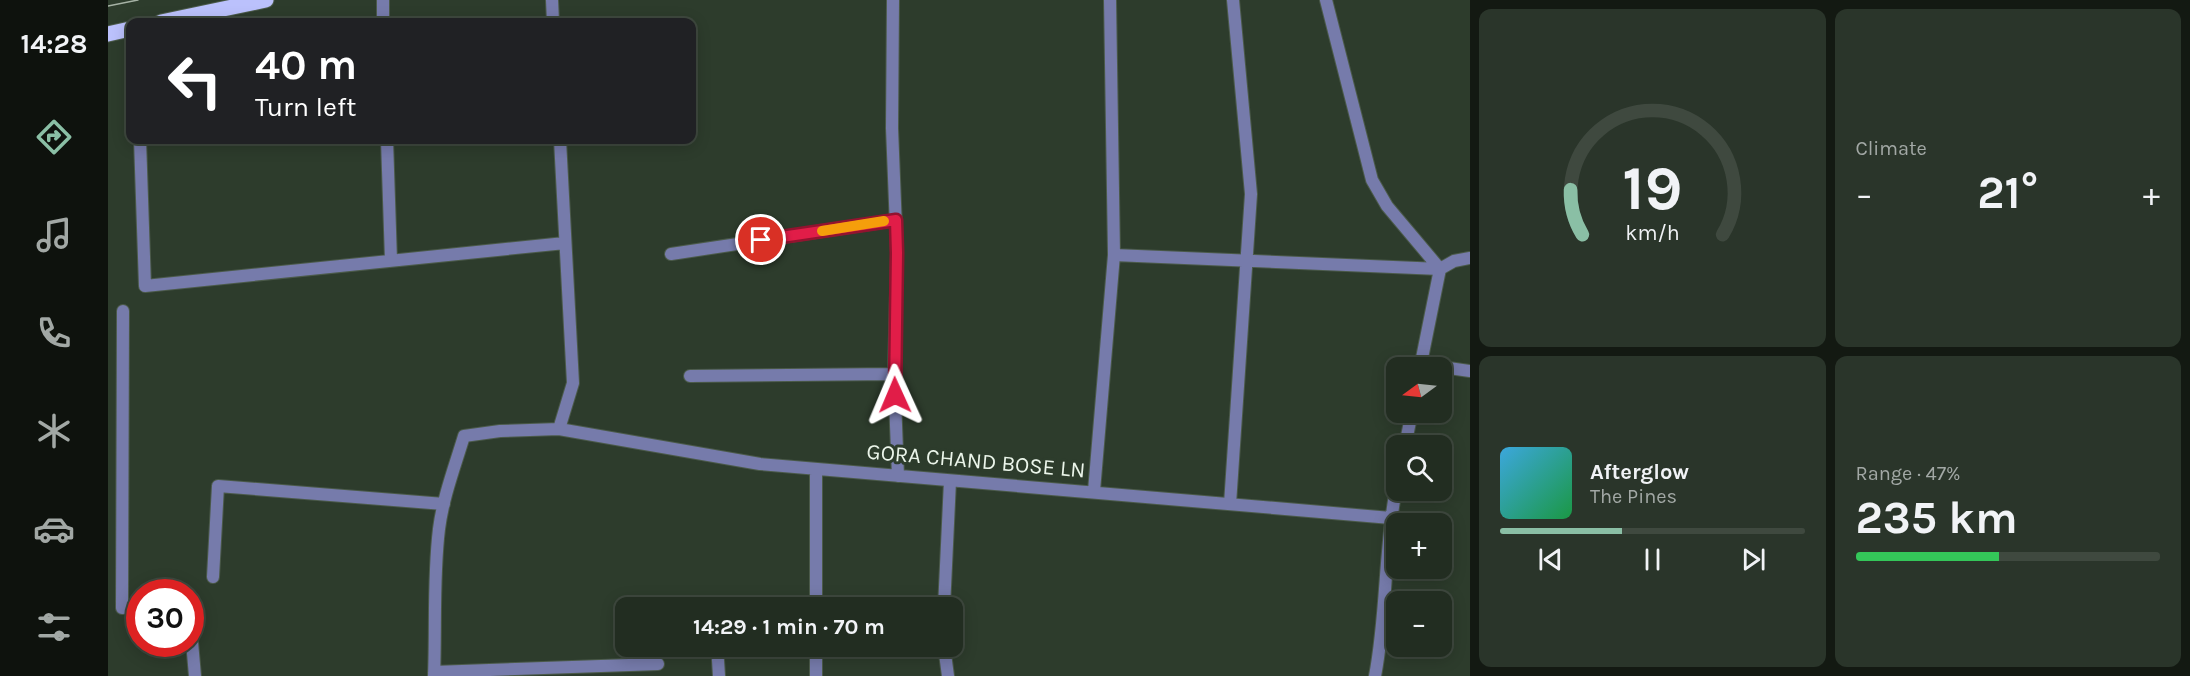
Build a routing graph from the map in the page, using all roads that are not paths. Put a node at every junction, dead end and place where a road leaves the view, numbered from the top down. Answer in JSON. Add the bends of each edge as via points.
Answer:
{"nodes":[{"id":1,"x":266,"y":0,"type":"edge"},
{"id":2,"x":383,"y":0,"type":"edge"},
{"id":3,"x":552,"y":0,"type":"edge"},
{"id":4,"x":892,"y":0,"type":"edge"},
{"id":5,"x":1110,"y":0,"type":"edge"},
{"id":6,"x":1233,"y":0,"type":"edge"},
{"id":7,"x":1326,"y":0,"type":"edge"},
{"id":8,"x":180,"y":18,"type":"edge"},
{"id":9,"x":383,"y":18,"type":"edge"},
{"id":10,"x":554,"y":18,"type":"edge"},
{"id":11,"x":126,"y":30,"type":"edge"},
{"id":12,"x":108,"y":34,"type":"edge"},
{"id":13,"x":140,"y":144,"type":"edge"},
{"id":14,"x":387,"y":144,"type":"edge"},
{"id":15,"x":560,"y":144,"type":"edge"},
{"id":16,"x":896,"y":220,"type":"junction"},
{"id":17,"x":565,"y":243,"type":"junction"},
{"id":18,"x":671,"y":254,"type":"dead end"},
{"id":19,"x":1114,"y":255,"type":"junction"},
{"id":20,"x":1470,"y":258,"type":"edge"},
{"id":21,"x":391,"y":260,"type":"junction"},
{"id":22,"x":1247,"y":260,"type":"junction"},
{"id":23,"x":1440,"y":269,"type":"junction"},
{"id":24,"x":123,"y":311,"type":"dead end"},
{"id":25,"x":1423,"y":357,"type":"edge"},
{"id":26,"x":1452,"y":369,"type":"edge"},
{"id":27,"x":1470,"y":371,"type":"edge"},
{"id":28,"x":894,"y":374,"type":"junction"},
{"id":29,"x":690,"y":376,"type":"dead end"},
{"id":30,"x":559,"y":429,"type":"junction"},
{"id":31,"x":816,"y":469,"type":"junction"},
{"id":32,"x":898,"y":476,"type":"junction"},
{"id":33,"x":950,"y":481,"type":"junction"},
{"id":34,"x":1094,"y":491,"type":"junction"},
{"id":35,"x":444,"y":504,"type":"junction"},
{"id":36,"x":1230,"y":504,"type":"junction"},
{"id":37,"x":1386,"y":518,"type":"edge"},
{"id":38,"x":213,"y":577,"type":"dead end"},
{"id":39,"x":1386,"y":579,"type":"edge"},
{"id":40,"x":816,"y":597,"type":"edge"},
{"id":41,"x":945,"y":597,"type":"edge"},
{"id":42,"x":126,"y":608,"type":"edge"},
{"id":43,"x":193,"y":657,"type":"edge"},
{"id":44,"x":816,"y":657,"type":"edge"},
{"id":45,"x":945,"y":657,"type":"edge"},
{"id":46,"x":718,"y":660,"type":"dead end"},
{"id":47,"x":658,"y":664,"type":"dead end"},
{"id":48,"x":434,"y":674,"type":"edge"},
{"id":49,"x":195,"y":676,"type":"edge"},
{"id":50,"x":719,"y":676,"type":"edge"},
{"id":51,"x":816,"y":676,"type":"edge"},
{"id":52,"x":948,"y":676,"type":"edge"},
{"id":53,"x":1375,"y":676,"type":"edge"}],
"edges":[{"from":1,"to":8,"type":"main road"},
{"from":2,"to":9,"type":"street"},
{"from":3,"to":10,"type":"street"},
{"from":4,"to":16,"type":"street"},
{"from":5,"to":19,"type":"street"},
{"from":6,"to":22,"type":"street","via":[[1251,194]]},
{"from":7,"to":23,"type":"street","via":[[1372,180],[1388,206]]},
{"from":11,"to":12,"type":"main road"},
{"from":13,"to":21,"type":"street","via":[[145,286]]},
{"from":14,"to":21,"type":"street"},
{"from":15,"to":17,"type":"street"},
{"from":16,"to":18,"type":"street"},
{"from":16,"to":28,"type":"street"},
{"from":17,"to":21,"type":"street"},
{"from":17,"to":30,"type":"street","via":[[573,383]]},
{"from":19,"to":22,"type":"street"},
{"from":19,"to":34,"type":"street"},
{"from":20,"to":23,"type":"street"},
{"from":22,"to":23,"type":"street"},
{"from":22,"to":36,"type":"street"},
{"from":23,"to":25,"type":"street"},
{"from":24,"to":42,"type":"street","via":[[122,608]]},
{"from":26,"to":27,"type":"street"},
{"from":28,"to":29,"type":"street"},
{"from":28,"to":32,"type":"street"},
{"from":30,"to":31,"type":"street","name":"GORA CHAND BOSE LN","via":[[760,464]]},
{"from":30,"to":35,"type":"street","name":"GORA CHAND BOSE LN","via":[[464,436]]},
{"from":31,"to":32,"type":"street","name":"GORA CHAND BOSE LN"},
{"from":31,"to":40,"type":"street"},
{"from":32,"to":33,"type":"street","name":"GORA CHAND BOSE LN"},
{"from":33,"to":34,"type":"street","name":"GORA CHAND BOSE LN"},
{"from":33,"to":41,"type":"street"},
{"from":34,"to":36,"type":"street","name":"GORA CHAND BOSE LN"},
{"from":35,"to":38,"type":"street","via":[[218,486]]},
{"from":35,"to":48,"type":"street","via":[[434,602]]},
{"from":36,"to":37,"type":"street","name":"GORA CHAND BOSE LN"},
{"from":39,"to":53,"type":"street"},
{"from":43,"to":49,"type":"street"},
{"from":44,"to":51,"type":"street"},
{"from":45,"to":52,"type":"street"},
{"from":46,"to":50,"type":"street"},
{"from":47,"to":48,"type":"street"}]}
